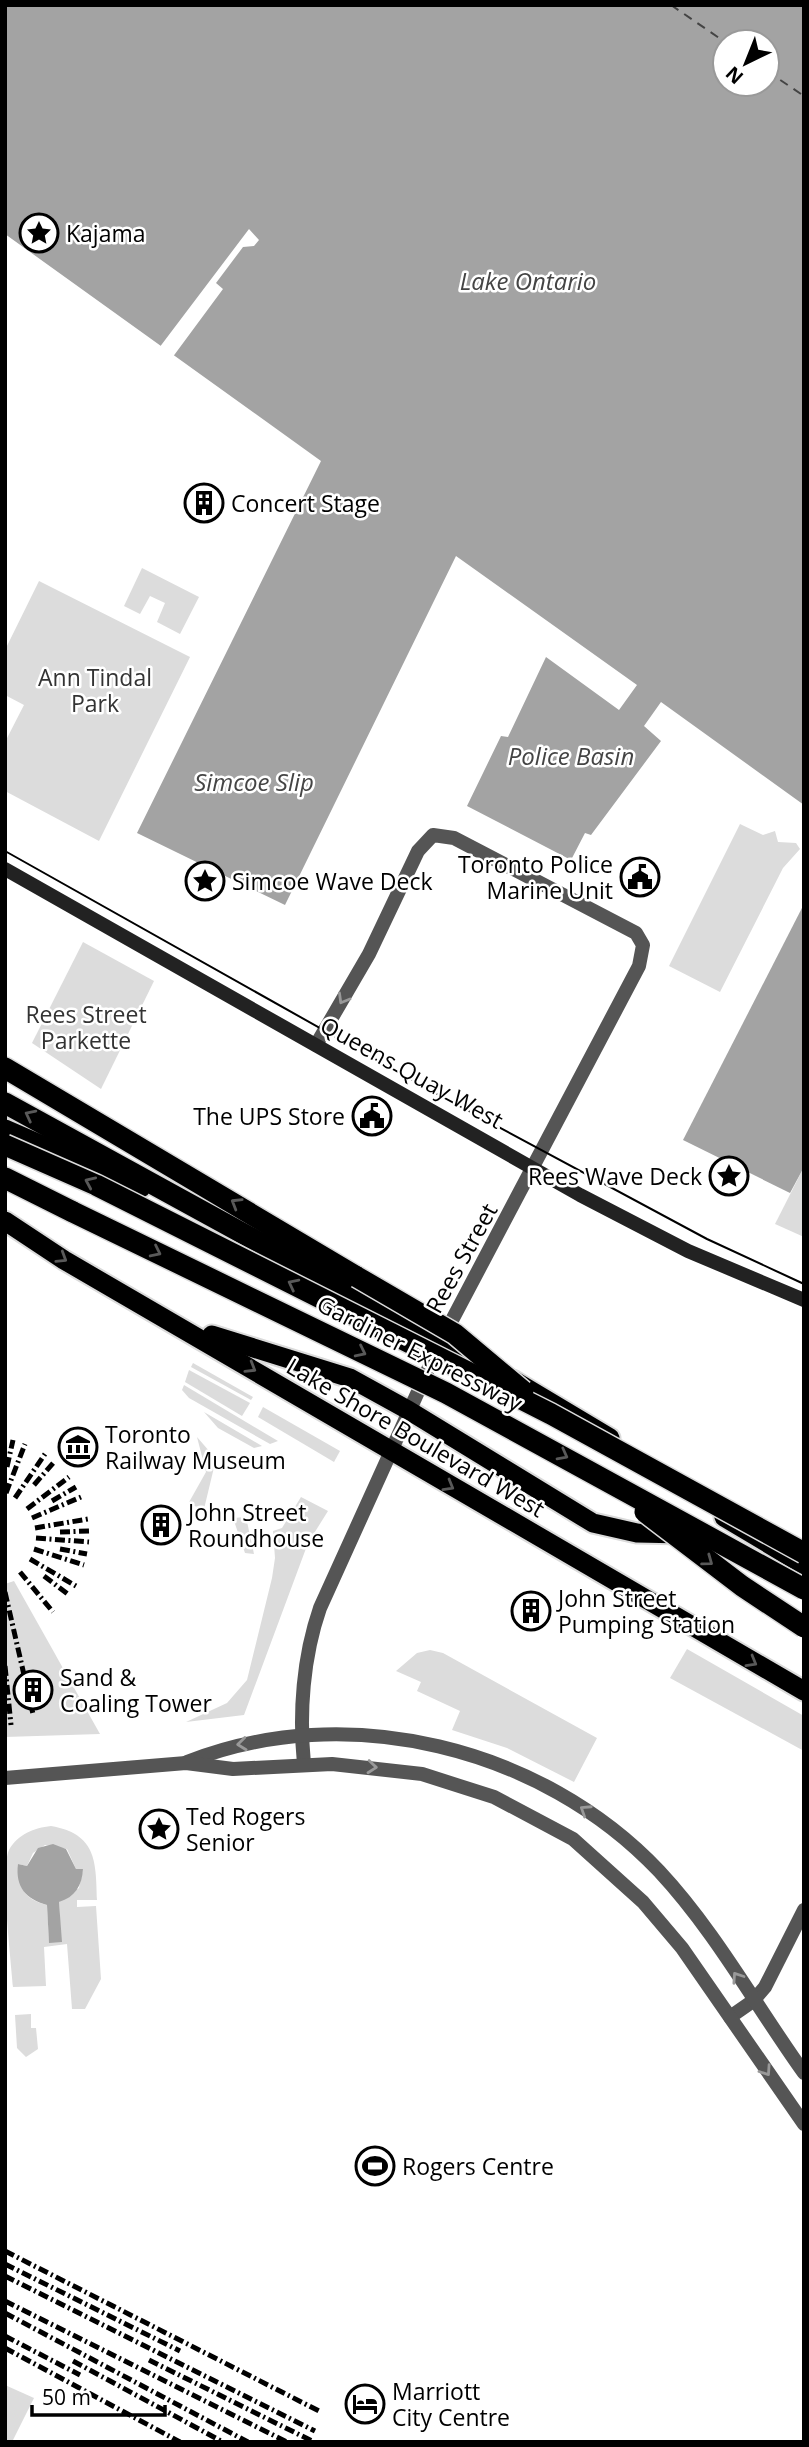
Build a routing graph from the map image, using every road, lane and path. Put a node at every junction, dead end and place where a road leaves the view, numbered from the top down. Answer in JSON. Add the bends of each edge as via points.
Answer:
{"nodes":[{"id":1,"x":5,"y":869,"type":"edge"},
{"id":2,"x":316,"y":1045,"type":"junction"},
{"id":3,"x":5,"y":1068,"type":"edge"},
{"id":4,"x":5,"y":1103,"type":"edge"},
{"id":5,"x":5,"y":1129,"type":"edge"},
{"id":6,"x":5,"y":1145,"type":"edge"},
{"id":7,"x":535,"y":1168,"type":"junction"},
{"id":8,"x":5,"y":1178,"type":"edge"},
{"id":9,"x":5,"y":1189,"type":"edge"},
{"id":10,"x":73,"y":1212,"type":"junction"},
{"id":11,"x":5,"y":1221,"type":"edge"},
{"id":12,"x":804,"y":1300,"type":"edge"},
{"id":13,"x":368,"y":1302,"type":"junction"},
{"id":14,"x":171,"y":1321,"type":"junction"},
{"id":15,"x":442,"y":1341,"type":"junction"},
{"id":16,"x":408,"y":1410,"type":"junction"},
{"id":17,"x":551,"y":1415,"type":"junction"},
{"id":18,"x":391,"y":1451,"type":"junction"},
{"id":19,"x":597,"y":1473,"type":"junction"},
{"id":20,"x":746,"y":1534,"type":"junction"},
{"id":21,"x":804,"y":1553,"type":"edge"},
{"id":22,"x":804,"y":1565,"type":"edge"},
{"id":23,"x":804,"y":1589,"type":"edge"},
{"id":24,"x":804,"y":1627,"type":"edge"},
{"id":25,"x":804,"y":1691,"type":"edge"},
{"id":26,"x":302,"y":1738,"type":"junction"},
{"id":27,"x":186,"y":1763,"type":"junction"},
{"id":28,"x":304,"y":1764,"type":"junction"},
{"id":29,"x":5,"y":1777,"type":"edge"},
{"id":30,"x":804,"y":1910,"type":"edge"},
{"id":31,"x":753,"y":2001,"type":"junction"},
{"id":32,"x":730,"y":2017,"type":"junction"},
{"id":33,"x":804,"y":2073,"type":"edge"},
{"id":34,"x":804,"y":2124,"type":"edge"}],
"edges":[{"from":1,"to":2,"type":"main road","name":"Queens Quay West"},
{"from":2,"to":7,"type":"main road","name":"Queens Quay West"},
{"from":7,"to":2,"type":"street","name":"Rees Street","one_way":true,"via":[[639,966],[644,949],[636,933],[454,838],[433,835],[418,851],[369,954]]},
{"from":17,"to":3,"type":"highway","one_way":true,"bridge":true,"via":[[455,1334]]},
{"from":13,"to":4,"type":"highway","one_way":true},
{"from":5,"to":13,"type":"highway","via":[[108,1172]]},
{"from":17,"to":6,"type":"highway","name":"Gardiner Expressway","one_way":true,"bridge":true,"via":[[96,1185]]},
{"from":7,"to":12,"type":"main road","name":"Queens Quay West","via":[[688,1251]]},
{"from":7,"to":15,"type":"street","name":"Rees Street"},
{"from":8,"to":10,"type":"highway","name":"Gardiner Expressway"},
{"from":9,"to":10,"type":"highway"},
{"from":10,"to":19,"type":"highway","name":"Gardiner Expressway","one_way":true,"bridge":true},
{"from":11,"to":14,"type":"highway","name":"Lake Shore Boulevard West","one_way":true},
{"from":13,"to":15,"type":"highway"},
{"from":14,"to":16,"type":"highway","via":[[350,1378]]},
{"from":14,"to":18,"type":"highway","name":"Lake Shore Boulevard West","one_way":true},
{"from":15,"to":16,"type":"street","name":"Rees Street"},
{"from":15,"to":20,"type":"highway","via":[[587,1422]]},
{"from":16,"to":18,"type":"street","name":"Rees Street"},
{"from":16,"to":20,"type":"highway","via":[[593,1523],[637,1533]]},
{"from":17,"to":21,"type":"highway","name":"Gardiner Expressway","bridge":true},
{"from":18,"to":25,"type":"highway","name":"Lake Shore Boulevard West","one_way":true},
{"from":18,"to":26,"type":"street","name":"Rees Street","via":[[315,1621]]},
{"from":19,"to":23,"type":"highway","name":"Gardiner Expressway","bridge":true},
{"from":19,"to":24,"type":"highway","one_way":true,"bridge":true,"via":[[685,1544]]},
{"from":20,"to":22,"type":"highway"},
{"from":26,"to":27,"type":"street","one_way":true,"via":[[228,1746]]},
{"from":26,"to":28,"type":"street","name":"Rees Street"},
{"from":31,"to":26,"type":"street","one_way":true,"via":[[694,1913],[659,1871],[590,1812],[550,1788],[472,1755],[422,1742],[374,1735]]},
{"from":27,"to":28,"type":"street","via":[[233,1769]]},
{"from":27,"to":29,"type":"street"},
{"from":28,"to":32,"type":"street","one_way":true,"via":[[381,1768],[448,1780],[549,1824],[582,1846],[643,1902]]},
{"from":30,"to":31,"type":"street","via":[[765,1987]]},
{"from":31,"to":32,"type":"street"},
{"from":31,"to":33,"type":"street"},
{"from":32,"to":34,"type":"street","one_way":true}]}
